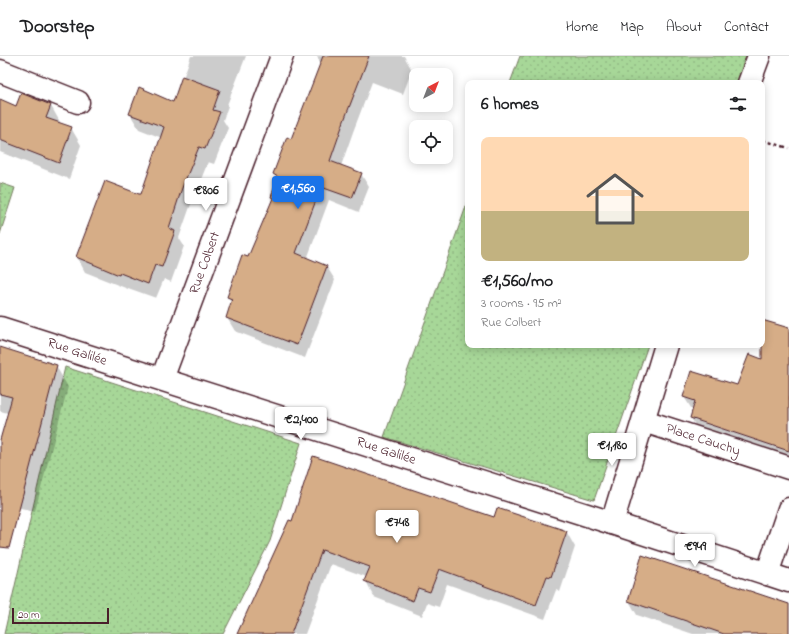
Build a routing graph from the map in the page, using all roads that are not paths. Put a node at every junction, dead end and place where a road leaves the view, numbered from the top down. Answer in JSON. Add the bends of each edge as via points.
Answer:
{"nodes":[{"id":1,"x":282,"y":56,"type":"edge"},
{"id":2,"x":759,"y":56,"type":"edge"},
{"id":3,"x":0,"y":71,"type":"edge"},
{"id":4,"x":750,"y":80,"type":"edge"},
{"id":5,"x":78,"y":102,"type":"dead end"},
{"id":6,"x":0,"y":328,"type":"edge"},
{"id":7,"x":665,"y":348,"type":"edge"},
{"id":8,"x":162,"y":379,"type":"junction"},
{"id":9,"x":644,"y":421,"type":"junction"},
{"id":10,"x":789,"y":468,"type":"edge"},
{"id":11,"x":789,"y":509,"type":"edge"},
{"id":12,"x":612,"y":523,"type":"junction"},
{"id":13,"x":766,"y":574,"type":"junction"},
{"id":14,"x":789,"y":581,"type":"edge"}],
"edges":[{"from":1,"to":8,"type":"street","name":"Rue Colbert"},
{"from":2,"to":4,"type":"street"},
{"from":3,"to":5,"type":"street"},
{"from":6,"to":8,"type":"street","name":"Rue Galilée"},
{"from":7,"to":9,"type":"street"},
{"from":8,"to":12,"type":"street","name":"Rue Galilée"},
{"from":9,"to":10,"type":"street","name":"Place Cauchy"},
{"from":9,"to":12,"type":"street"},
{"from":11,"to":13,"type":"street"},
{"from":12,"to":13,"type":"street"},
{"from":13,"to":14,"type":"street"}]}
